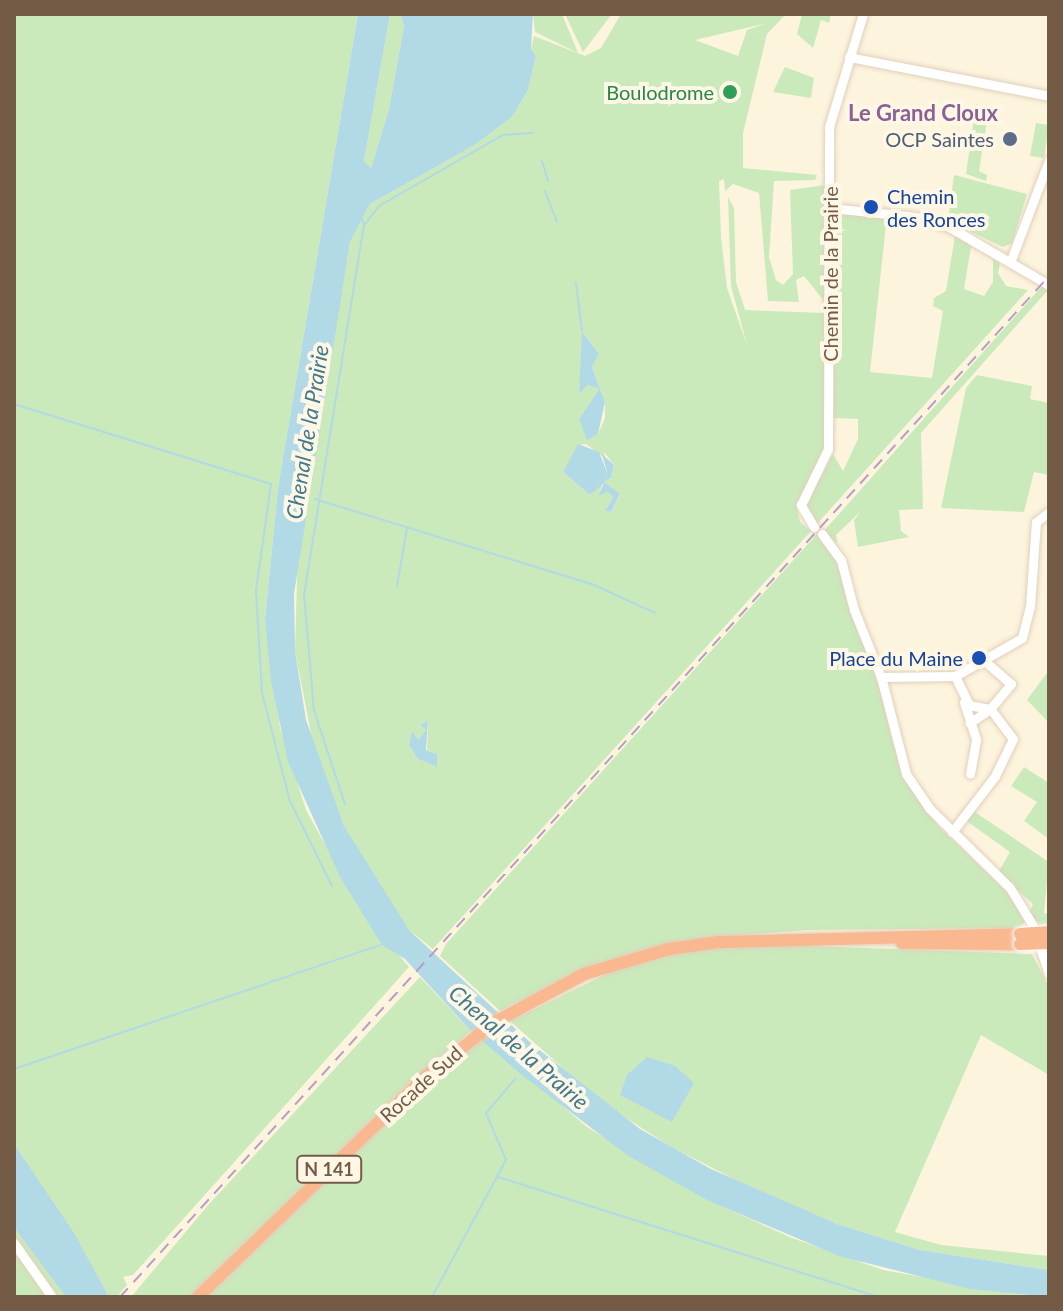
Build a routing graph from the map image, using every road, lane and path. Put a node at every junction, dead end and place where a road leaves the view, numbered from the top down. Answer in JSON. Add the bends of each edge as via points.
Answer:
{"nodes":[{"id":1,"x":863,"y":14,"type":"edge"},
{"id":2,"x":849,"y":57,"type":"junction"},
{"id":3,"x":1049,"y":96,"type":"edge"},
{"id":4,"x":1049,"y":160,"type":"edge"},
{"id":5,"x":831,"y":208,"type":"junction"},
{"id":6,"x":1011,"y":260,"type":"junction"},
{"id":7,"x":1049,"y":285,"type":"edge"},
{"id":8,"x":1049,"y":512,"type":"edge"},
{"id":9,"x":983,"y":660,"type":"junction"},
{"id":10,"x":955,"y":676,"type":"junction"},
{"id":11,"x":881,"y":677,"type":"junction"},
{"id":12,"x":962,"y":695,"type":"junction"},
{"id":13,"x":990,"y":709,"type":"junction"},
{"id":14,"x":969,"y":723,"type":"junction"},
{"id":15,"x":970,"y":773,"type":"dead end"},
{"id":16,"x":952,"y":832,"type":"junction"},
{"id":17,"x":1049,"y":932,"type":"edge"},
{"id":18,"x":1020,"y":939,"type":"junction"},
{"id":19,"x":1049,"y":943,"type":"edge"},
{"id":20,"x":1049,"y":974,"type":"edge"},
{"id":21,"x":14,"y":1243,"type":"edge"},
{"id":22,"x":52,"y":1297,"type":"edge"},
{"id":23,"x":198,"y":1297,"type":"edge"}],
"edges":[{"from":1,"to":2,"type":"street","name":"Chemin de la Prairie"},
{"from":2,"to":3,"type":"street"},
{"from":2,"to":5,"type":"street","name":"Chemin de la Prairie","via":[[829,127]]},
{"from":4,"to":6,"type":"street"},
{"from":5,"to":6,"type":"street","via":[[916,217],[951,228]]},
{"from":5,"to":11,"type":"street","name":"Chemin de la Prairie","via":[[828,449],[801,500],[839,554]]},
{"from":6,"to":7,"type":"street"},
{"from":8,"to":9,"type":"street","via":[[1036,522],[1025,633]]},
{"from":9,"to":10,"type":"street"},
{"from":9,"to":13,"type":"street","via":[[1011,684]]},
{"from":10,"to":11,"type":"street"},
{"from":10,"to":12,"type":"street"},
{"from":11,"to":16,"type":"street","name":"Chemin de la Prairie","via":[[907,776]]},
{"from":12,"to":13,"type":"street","via":[[974,708]]},
{"from":12,"to":14,"type":"street"},
{"from":13,"to":14,"type":"street"},
{"from":13,"to":16,"type":"street","via":[[1013,739],[995,776]]},
{"from":14,"to":15,"type":"street","via":[[976,740]]},
{"from":16,"to":20,"type":"street","name":"Chemin de la Prairie","via":[[1010,888],[1032,924]]},
{"from":17,"to":18,"type":"highway","number":"N 141","bridge":true},
{"from":18,"to":19,"type":"highway","number":"N 141","bridge":true},
{"from":18,"to":23,"type":"highway","name":"Rocade Sud","number":"N 141","via":[[787,937],[655,953],[584,974],[527,1002],[463,1045]]},
{"from":21,"to":22,"type":"street"}]}
